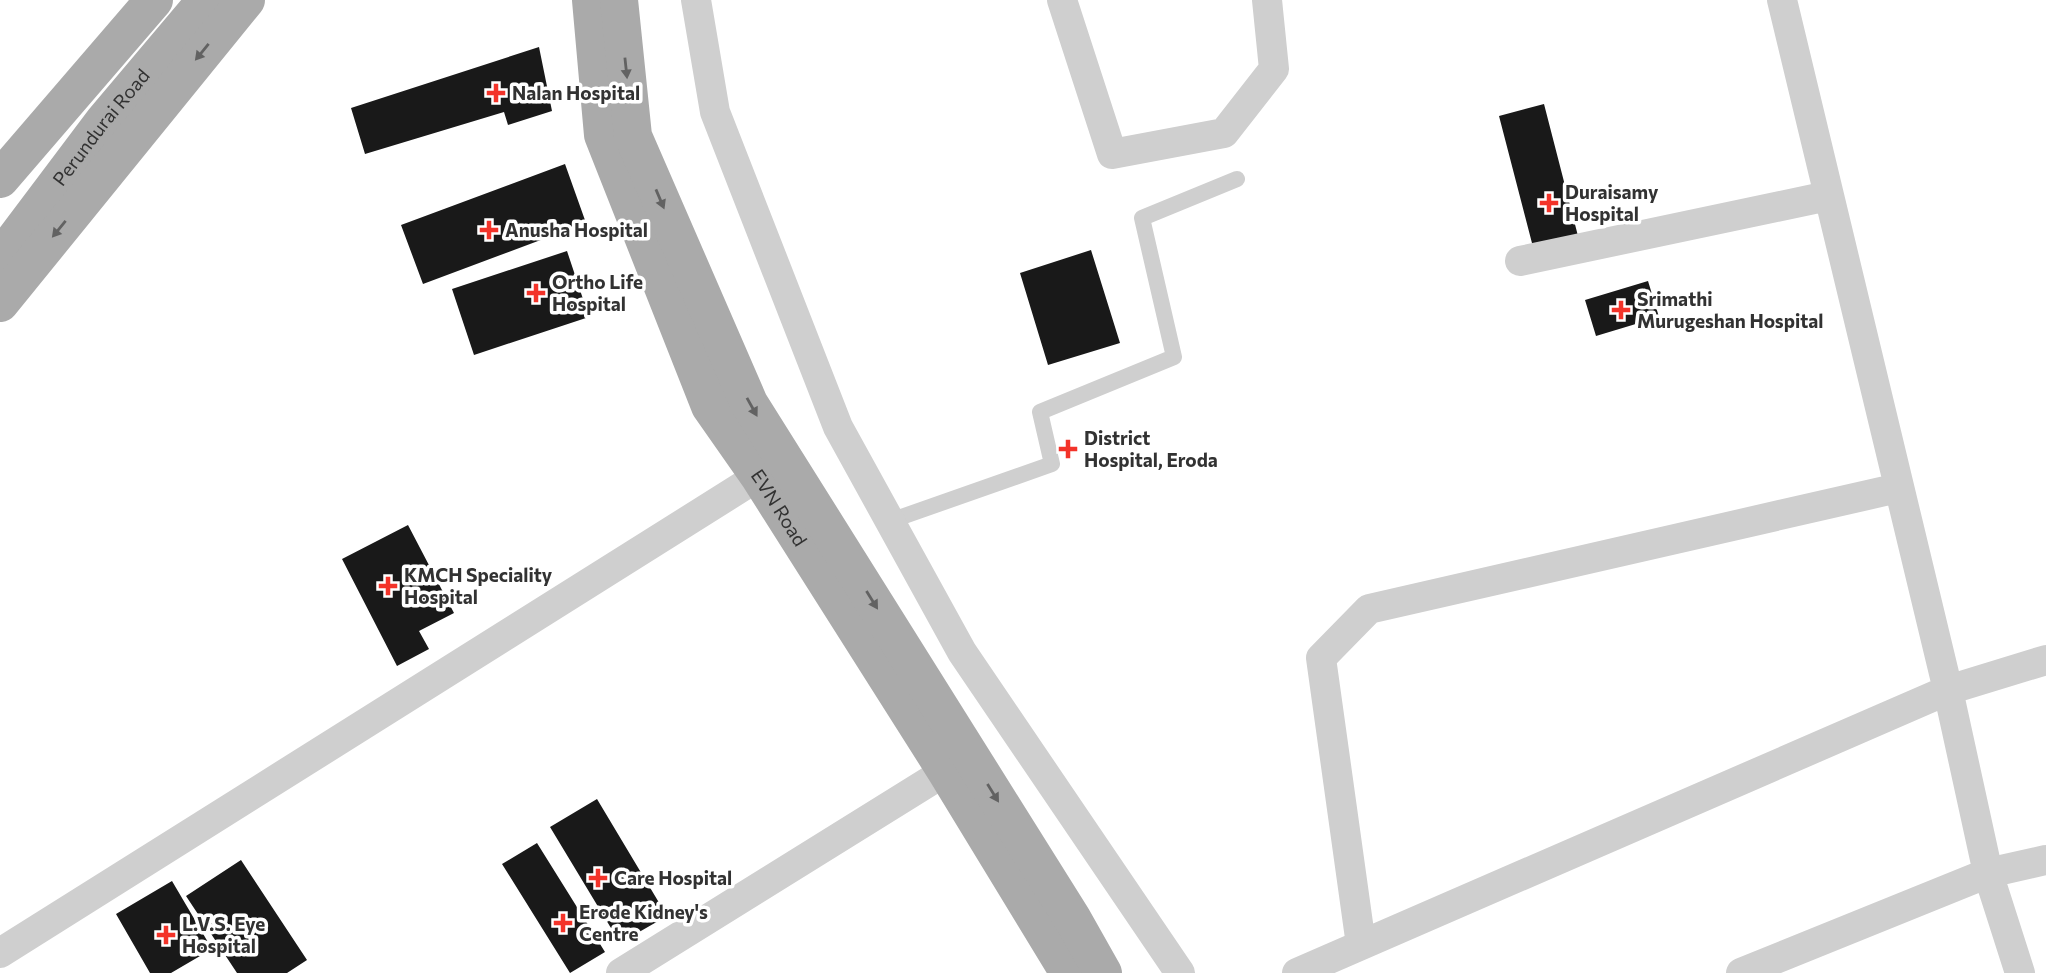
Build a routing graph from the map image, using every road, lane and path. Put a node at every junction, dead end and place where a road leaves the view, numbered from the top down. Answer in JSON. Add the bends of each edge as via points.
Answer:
{"nodes":[{"id":1,"x":154,"y":0,"type":"edge"},
{"id":2,"x":178,"y":0,"type":"edge"},
{"id":3,"x":206,"y":0,"type":"edge"},
{"id":4,"x":246,"y":0,"type":"edge"},
{"id":5,"x":591,"y":0,"type":"edge"},
{"id":6,"x":619,"y":0,"type":"edge"},
{"id":7,"x":696,"y":0,"type":"edge"},
{"id":8,"x":1062,"y":0,"type":"edge"},
{"id":9,"x":1267,"y":0,"type":"edge"},
{"id":10,"x":1782,"y":0,"type":"edge"},
{"id":11,"x":0,"y":179,"type":"edge"},
{"id":12,"x":1237,"y":179,"type":"dead end"},
{"id":13,"x":1829,"y":196,"type":"junction"},
{"id":14,"x":0,"y":219,"type":"edge"},
{"id":15,"x":0,"y":259,"type":"edge"},
{"id":16,"x":1520,"y":261,"type":"dead end"},
{"id":17,"x":0,"y":303,"type":"edge"},
{"id":18,"x":759,"y":476,"type":"junction"},
{"id":19,"x":1898,"y":488,"type":"junction"},
{"id":20,"x":890,"y":521,"type":"junction"},
{"id":21,"x":2046,"y":660,"type":"edge"},
{"id":22,"x":1948,"y":690,"type":"junction"},
{"id":23,"x":946,"y":771,"type":"junction"},
{"id":24,"x":2046,"y":860,"type":"edge"},
{"id":25,"x":1988,"y":873,"type":"junction"},
{"id":26,"x":1361,"y":945,"type":"junction"},
{"id":27,"x":0,"y":953,"type":"edge"},
{"id":28,"x":621,"y":973,"type":"edge"},
{"id":29,"x":1069,"y":973,"type":"edge"},
{"id":30,"x":1103,"y":973,"type":"edge"},
{"id":31,"x":1180,"y":973,"type":"edge"},
{"id":32,"x":1297,"y":973,"type":"edge"},
{"id":33,"x":1741,"y":973,"type":"edge"},
{"id":34,"x":2020,"y":973,"type":"edge"}],
"edges":[{"from":1,"to":11,"type":"main road"},
{"from":2,"to":14,"type":"main road","name":"Perundurai Road","via":[[85,106]]},
{"from":3,"to":15,"type":"main road","name":"Perundurai Road","via":[[104,121]]},
{"from":4,"to":17,"type":"main road","one_way":true},
{"from":5,"to":18,"type":"main road","name":"EVN Road","via":[[603,135],[710,406]]},
{"from":6,"to":30,"type":"main road","one_way":true,"via":[[633,136],[749,403]]},
{"from":7,"to":20,"type":"street","via":[[715,112],[838,426]]},
{"from":8,"to":9,"type":"street","via":[[1111,154],[1224,133],[1274,69]]},
{"from":10,"to":13,"type":"street"},
{"from":12,"to":20,"type":"lane","via":[[1142,218],[1174,357],[1040,412],[1052,464]]},
{"from":13,"to":16,"type":"street"},
{"from":13,"to":19,"type":"street"},
{"from":18,"to":23,"type":"main road","name":"EVN Road"},
{"from":18,"to":27,"type":"street"},
{"from":19,"to":22,"type":"street"},
{"from":19,"to":26,"type":"street","via":[[1369,609],[1321,658]]},
{"from":20,"to":31,"type":"street","via":[[962,652]]},
{"from":21,"to":22,"type":"street"},
{"from":22,"to":25,"type":"street"},
{"from":22,"to":26,"type":"street"},
{"from":23,"to":28,"type":"street"},
{"from":23,"to":29,"type":"main road","name":"EVN Road"},
{"from":24,"to":25,"type":"street"},
{"from":25,"to":33,"type":"street"},
{"from":25,"to":34,"type":"street"},
{"from":26,"to":32,"type":"street"}]}
